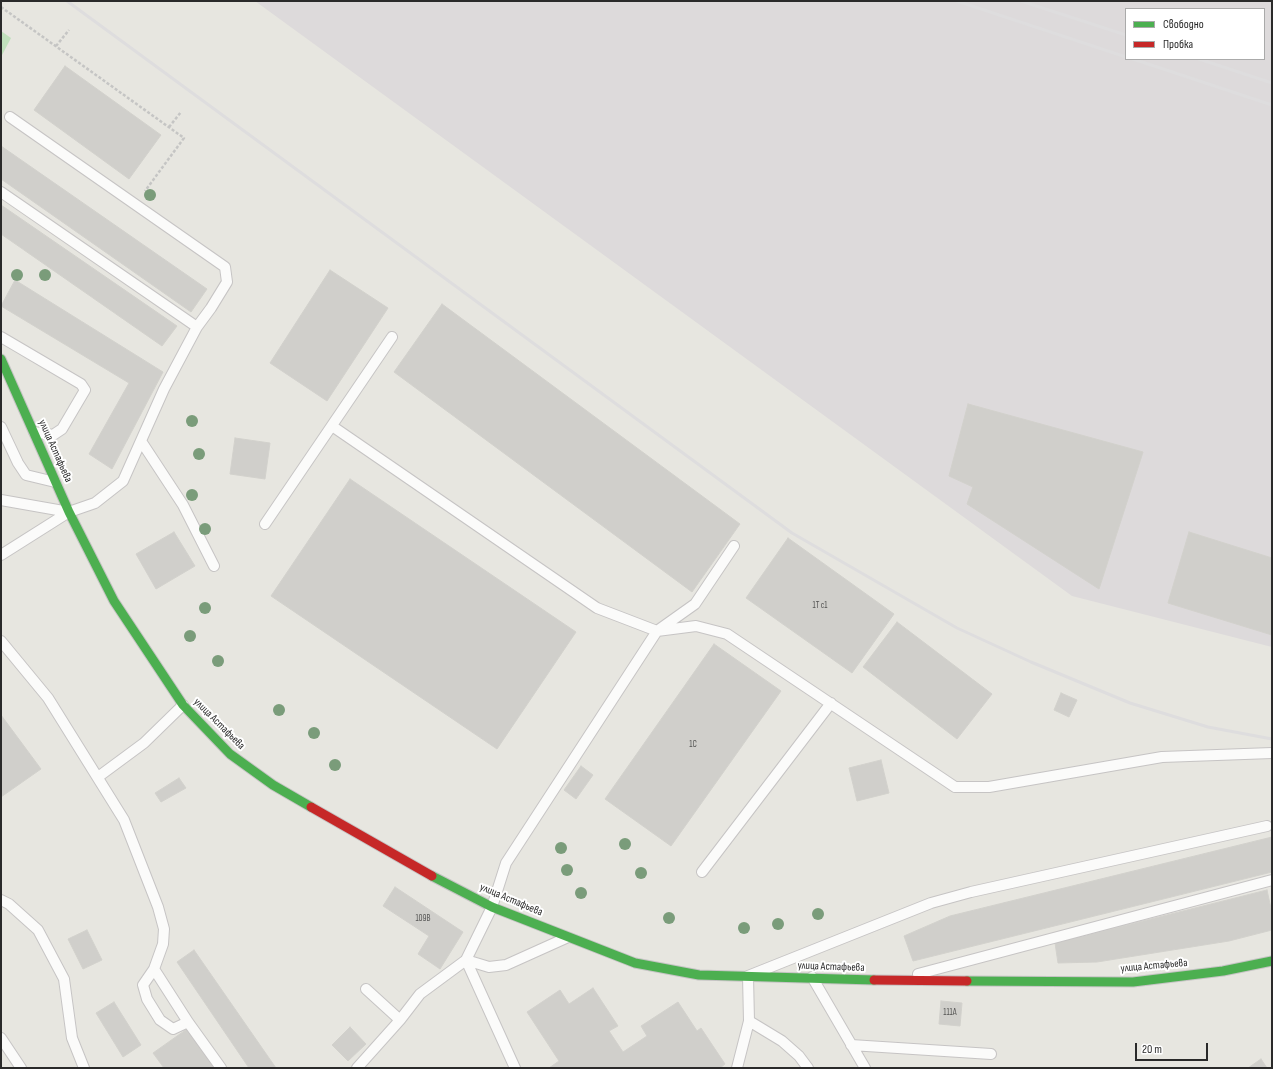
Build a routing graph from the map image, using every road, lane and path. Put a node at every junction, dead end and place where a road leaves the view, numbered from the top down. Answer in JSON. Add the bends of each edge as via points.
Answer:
{"nodes":[{"id":1,"x":1,"y":7,"type":"edge"},
{"id":2,"x":69,"y":30,"type":"dead end"},
{"id":3,"x":56,"y":46,"type":"junction"},
{"id":4,"x":181,"y":112,"type":"dead end"},
{"id":5,"x":10,"y":117,"type":"dead end"},
{"id":6,"x":169,"y":127,"type":"junction"},
{"id":7,"x":1,"y":192,"type":"edge"},
{"id":8,"x":135,"y":204,"type":"junction"},
{"id":9,"x":197,"y":326,"type":"junction"},
{"id":10,"x":1,"y":337,"type":"edge"},
{"id":11,"x":392,"y":337,"type":"dead end"},
{"id":12,"x":1,"y":359,"type":"edge"},
{"id":13,"x":332,"y":426,"type":"junction"},
{"id":14,"x":1,"y":427,"type":"edge"},
{"id":15,"x":34,"y":432,"type":"junction"},
{"id":16,"x":141,"y":440,"type":"junction"},
{"id":17,"x":56,"y":483,"type":"junction"},
{"id":18,"x":1,"y":500,"type":"edge"},
{"id":19,"x":69,"y":512,"type":"junction"},
{"id":20,"x":265,"y":524,"type":"dead end"},
{"id":21,"x":734,"y":546,"type":"dead end"},
{"id":22,"x":1,"y":555,"type":"edge"},
{"id":23,"x":214,"y":566,"type":"dead end"},
{"id":24,"x":657,"y":631,"type":"junction"},
{"id":25,"x":1,"y":641,"type":"edge"},
{"id":26,"x":831,"y":704,"type":"junction"},
{"id":27,"x":183,"y":705,"type":"junction"},
{"id":28,"x":1272,"y":753,"type":"edge"},
{"id":29,"x":98,"y":777,"type":"junction"},
{"id":30,"x":1267,"y":826,"type":"dead end"},
{"id":31,"x":702,"y":872,"type":"dead end"},
{"id":32,"x":1272,"y":880,"type":"edge"},
{"id":33,"x":1,"y":900,"type":"edge"},
{"id":34,"x":492,"y":907,"type":"junction"},
{"id":35,"x":569,"y":936,"type":"junction"},
{"id":36,"x":466,"y":960,"type":"junction"},
{"id":37,"x":1272,"y":961,"type":"edge"},
{"id":38,"x":154,"y":968,"type":"junction"},
{"id":39,"x":748,"y":976,"type":"junction"},
{"id":40,"x":812,"y":977,"type":"junction"},
{"id":41,"x":891,"y":981,"type":"junction"},
{"id":42,"x":366,"y":989,"type":"dead end"},
{"id":43,"x":400,"y":1020,"type":"junction"},
{"id":44,"x":749,"y":1020,"type":"junction"},
{"id":45,"x":188,"y":1022,"type":"junction"},
{"id":46,"x":1,"y":1038,"type":"edge"},
{"id":47,"x":852,"y":1045,"type":"junction"},
{"id":48,"x":991,"y":1054,"type":"dead end"},
{"id":49,"x":21,"y":1068,"type":"edge"},
{"id":50,"x":84,"y":1068,"type":"edge"},
{"id":51,"x":221,"y":1068,"type":"edge"},
{"id":52,"x":357,"y":1068,"type":"edge"},
{"id":53,"x":515,"y":1068,"type":"edge"},
{"id":54,"x":737,"y":1068,"type":"edge"},
{"id":55,"x":808,"y":1068,"type":"edge"},
{"id":56,"x":865,"y":1068,"type":"edge"}],
"edges":[{"from":1,"to":3,"type":"path"},
{"from":2,"to":3,"type":"path"},
{"from":3,"to":6,"type":"path"},
{"from":4,"to":6,"type":"path"},
{"from":5,"to":8,"type":"lane"},
{"from":6,"to":8,"type":"path","via":[[184,138]]},
{"from":7,"to":9,"type":"lane"},
{"from":8,"to":9,"type":"lane","via":[[225,267],[227,282]]},
{"from":9,"to":16,"type":"lane"},
{"from":10,"to":15,"type":"lane","via":[[81,384],[85,390],[62,429],[52,435]]},
{"from":11,"to":13,"type":"lane"},
{"from":12,"to":15,"type":"street","name":"улица Астафьева"},
{"from":13,"to":20,"type":"lane"},
{"from":13,"to":24,"type":"lane","via":[[597,608]]},
{"from":14,"to":17,"type":"lane","via":[[26,475]]},
{"from":15,"to":17,"type":"street","name":"улица Астафьева"},
{"from":16,"to":19,"type":"lane","via":[[123,480],[95,503]]},
{"from":16,"to":23,"type":"lane","via":[[183,505]]},
{"from":17,"to":19,"type":"street","name":"улица Астафьева"},
{"from":18,"to":19,"type":"lane"},
{"from":19,"to":22,"type":"lane"},
{"from":19,"to":27,"type":"street","name":"улица Астафьева","via":[[114,601]]},
{"from":21,"to":24,"type":"lane","via":[[695,604]]},
{"from":24,"to":26,"type":"lane","via":[[696,626],[727,634]]},
{"from":24,"to":34,"type":"lane","via":[[506,863]]},
{"from":25,"to":29,"type":"lane","via":[[48,698]]},
{"from":26,"to":28,"type":"lane","via":[[955,787],[989,787],[1162,757]]},
{"from":26,"to":31,"type":"lane"},
{"from":27,"to":29,"type":"lane","via":[[144,743]]},
{"from":27,"to":34,"type":"street","name":"улица Астафьева","via":[[230,754],[273,785],[418,869]]},
{"from":29,"to":38,"type":"lane","via":[[124,820],[158,907],[164,929],[163,944]]},
{"from":30,"to":39,"type":"lane","via":[[931,903]]},
{"from":32,"to":41,"type":"lane"},
{"from":33,"to":50,"type":"lane","via":[[38,930],[64,979],[72,1038]]},
{"from":34,"to":35,"type":"street","name":"улица Астафьева"},
{"from":34,"to":36,"type":"lane"},
{"from":35,"to":36,"type":"lane","via":[[506,966],[488,967]]},
{"from":35,"to":39,"type":"street","name":"улица Астафьева","via":[[636,964],[699,975]]},
{"from":36,"to":43,"type":"lane","via":[[420,994]]},
{"from":36,"to":53,"type":"lane"},
{"from":37,"to":41,"type":"street","name":"улица Астафьева","via":[[1223,971],[1133,982]]},
{"from":38,"to":45,"type":"lane"},
{"from":38,"to":45,"type":"lane","via":[[144,985],[147,999],[160,1020],[173,1029]]},
{"from":39,"to":40,"type":"street","name":"улица Астафьева"},
{"from":39,"to":44,"type":"lane"},
{"from":40,"to":41,"type":"street","name":"улица Астафьева"},
{"from":40,"to":47,"type":"lane"},
{"from":42,"to":43,"type":"lane"},
{"from":43,"to":52,"type":"lane"},
{"from":44,"to":54,"type":"lane"},
{"from":44,"to":55,"type":"lane","via":[[782,1041]]},
{"from":45,"to":51,"type":"lane"},
{"from":46,"to":49,"type":"lane"},
{"from":47,"to":48,"type":"lane"},
{"from":47,"to":56,"type":"lane"}]}
